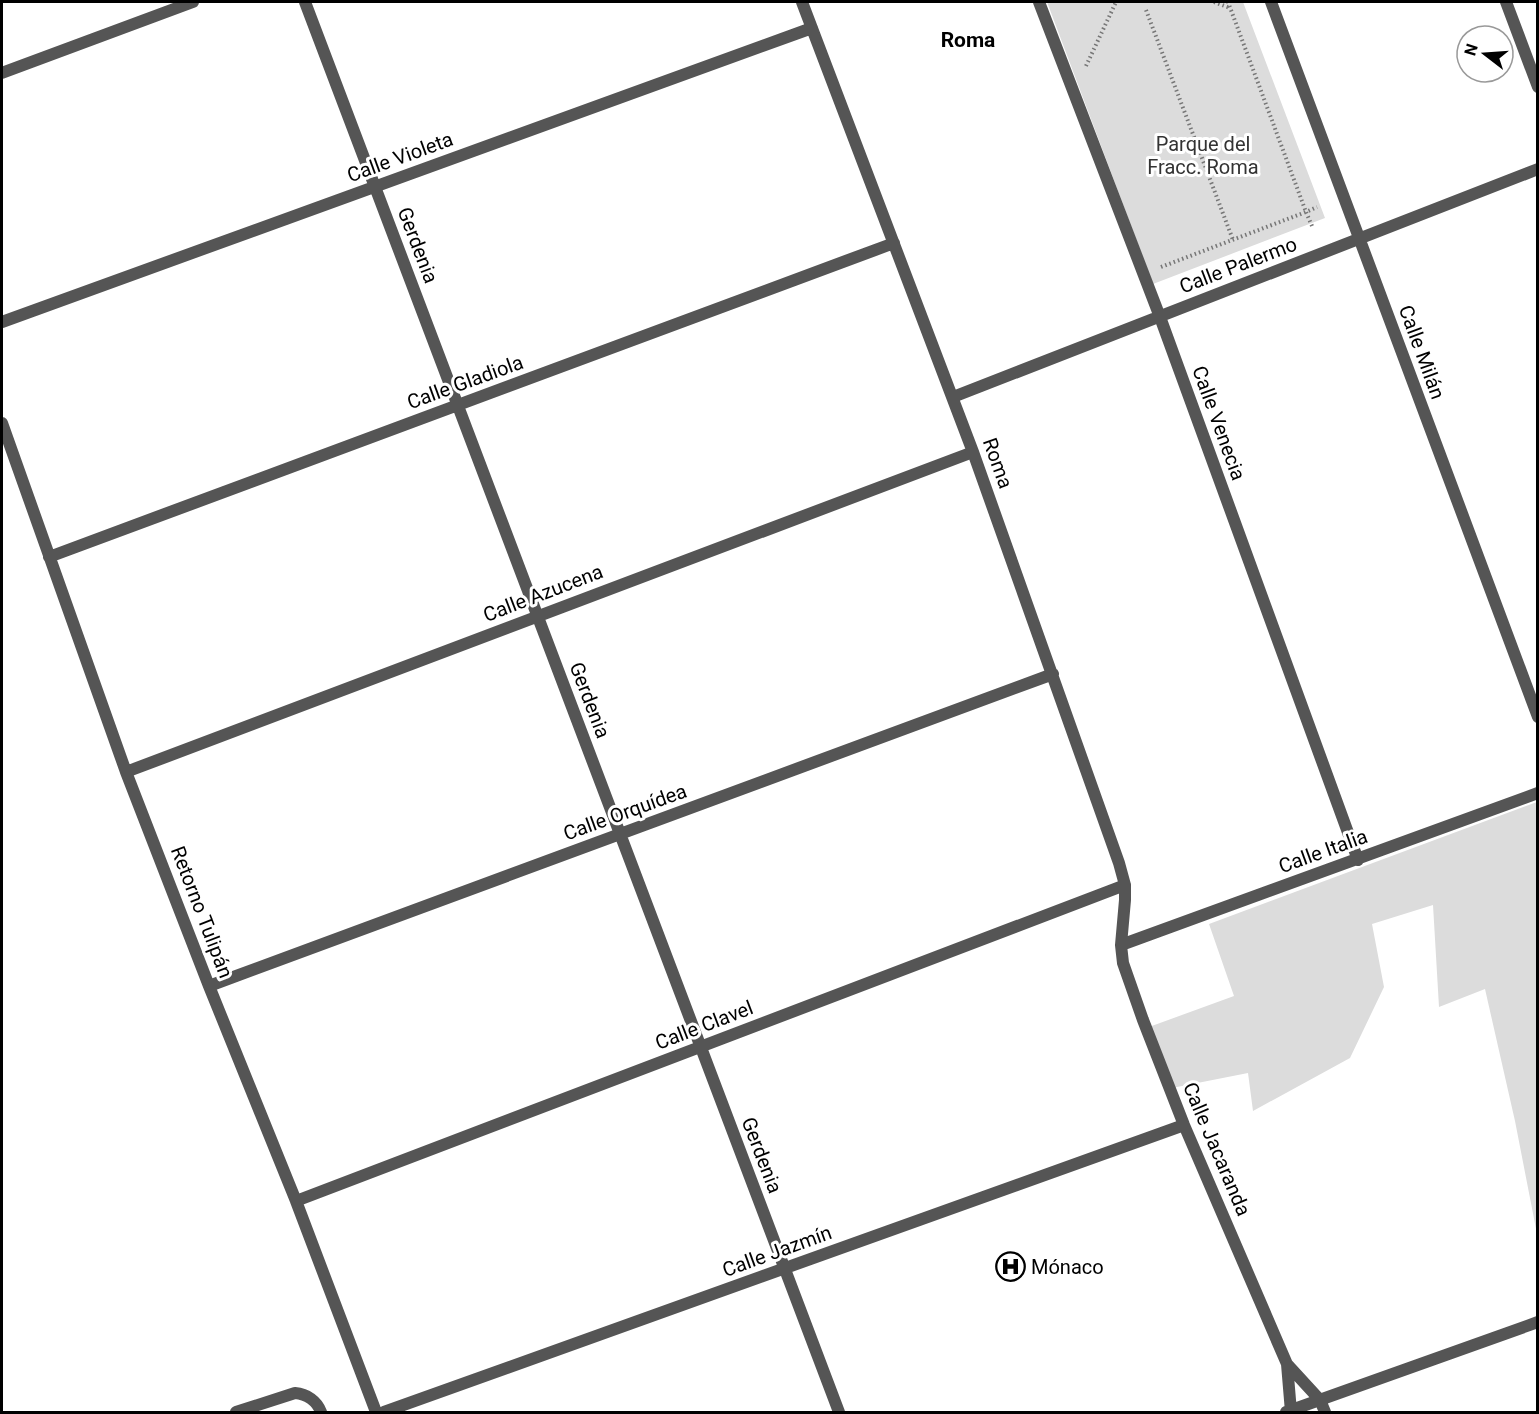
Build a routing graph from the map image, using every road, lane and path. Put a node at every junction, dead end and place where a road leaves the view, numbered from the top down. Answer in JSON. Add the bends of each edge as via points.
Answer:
{"nodes":[{"id":1,"x":193,"y":2,"type":"edge"},
{"id":2,"x":305,"y":2,"type":"edge"},
{"id":3,"x":802,"y":2,"type":"edge"},
{"id":4,"x":1039,"y":2,"type":"edge"},
{"id":5,"x":1116,"y":2,"type":"edge"},
{"id":6,"x":1214,"y":2,"type":"edge"},
{"id":7,"x":1228,"y":2,"type":"edge"},
{"id":8,"x":1271,"y":2,"type":"edge"},
{"id":9,"x":1506,"y":2,"type":"edge"},
{"id":10,"x":1230,"y":8,"type":"junction"},
{"id":11,"x":1146,"y":10,"type":"dead end"},
{"id":12,"x":812,"y":28,"type":"junction"},
{"id":13,"x":1085,"y":67,"type":"dead end"},
{"id":14,"x":2,"y":73,"type":"edge"},
{"id":15,"x":1538,"y":87,"type":"edge"},
{"id":16,"x":1538,"y":169,"type":"edge"},
{"id":17,"x":375,"y":187,"type":"junction"},
{"id":18,"x":1317,"y":207,"type":"dead end"},
{"id":19,"x":1306,"y":212,"type":"junction"},
{"id":20,"x":1312,"y":226,"type":"dead end"},
{"id":21,"x":1359,"y":239,"type":"junction"},
{"id":22,"x":1233,"y":240,"type":"junction"},
{"id":23,"x":894,"y":243,"type":"junction"},
{"id":24,"x":1160,"y":267,"type":"dead end"},
{"id":25,"x":1160,"y":317,"type":"junction"},
{"id":26,"x":2,"y":322,"type":"edge"},
{"id":27,"x":953,"y":397,"type":"junction"},
{"id":28,"x":458,"y":405,"type":"junction"},
{"id":29,"x":2,"y":423,"type":"edge"},
{"id":30,"x":973,"y":452,"type":"junction"},
{"id":31,"x":49,"y":557,"type":"junction"},
{"id":32,"x":538,"y":616,"type":"junction"},
{"id":33,"x":1053,"y":674,"type":"junction"},
{"id":34,"x":1538,"y":717,"type":"edge"},
{"id":35,"x":126,"y":772,"type":"junction"},
{"id":36,"x":1538,"y":793,"type":"edge"},
{"id":37,"x":620,"y":834,"type":"junction"},
{"id":38,"x":1358,"y":860,"type":"junction"},
{"id":39,"x":1125,"y":885,"type":"junction"},
{"id":40,"x":1121,"y":945,"type":"junction"},
{"id":41,"x":209,"y":986,"type":"junction"},
{"id":42,"x":700,"y":1048,"type":"junction"},
{"id":43,"x":1184,"y":1125,"type":"junction"},
{"id":44,"x":296,"y":1201,"type":"junction"},
{"id":45,"x":784,"y":1269,"type":"junction"},
{"id":46,"x":1536,"y":1325,"type":"edge"},
{"id":47,"x":1287,"y":1364,"type":"junction"},
{"id":48,"x":1320,"y":1400,"type":"junction"},
{"id":49,"x":1289,"y":1412,"type":"edge"},
{"id":50,"x":236,"y":1413,"type":"edge"},
{"id":51,"x":321,"y":1413,"type":"edge"},
{"id":52,"x":376,"y":1413,"type":"edge"},
{"id":53,"x":384,"y":1413,"type":"edge"},
{"id":54,"x":838,"y":1413,"type":"edge"},
{"id":55,"x":1325,"y":1413,"type":"edge"}],
"edges":[{"from":1,"to":14,"type":"street"},
{"from":2,"to":17,"type":"street","name":"Gerdenia"},
{"from":3,"to":12,"type":"street","name":"Roma"},
{"from":4,"to":25,"type":"street","name":"Calle Venecia"},
{"from":5,"to":13,"type":"path"},
{"from":6,"to":10,"type":"path"},
{"from":7,"to":10,"type":"path"},
{"from":8,"to":21,"type":"street","name":"Calle Milán"},
{"from":9,"to":15,"type":"street"},
{"from":10,"to":19,"type":"path"},
{"from":11,"to":22,"type":"path"},
{"from":12,"to":17,"type":"street","name":"Calle Violeta"},
{"from":12,"to":23,"type":"street","name":"Roma"},
{"from":16,"to":21,"type":"street","name":"Calle Palermo"},
{"from":17,"to":26,"type":"street","name":"Calle Violeta"},
{"from":17,"to":28,"type":"street","name":"Gerdenia"},
{"from":18,"to":19,"type":"path"},
{"from":19,"to":20,"type":"path"},
{"from":19,"to":22,"type":"path"},
{"from":21,"to":25,"type":"street","name":"Calle Palermo"},
{"from":21,"to":34,"type":"street","name":"Calle Milán"},
{"from":22,"to":24,"type":"path"},
{"from":23,"to":27,"type":"street","name":"Roma"},
{"from":23,"to":28,"type":"street","name":"Calle Gladiola"},
{"from":25,"to":27,"type":"street","name":"Calle Palermo"},
{"from":25,"to":38,"type":"street","name":"Calle Venecia"},
{"from":27,"to":30,"type":"street","name":"Roma"},
{"from":28,"to":31,"type":"street","name":"Calle Gladiola"},
{"from":28,"to":32,"type":"street","name":"Gerdenia"},
{"from":29,"to":31,"type":"street","name":"Retorno Tulipán"},
{"from":30,"to":32,"type":"street","name":"Calle Azucena"},
{"from":30,"to":33,"type":"street","name":"Roma"},
{"from":31,"to":35,"type":"street","name":"Retorno Tulipán"},
{"from":32,"to":35,"type":"street","name":"Calle Azucena"},
{"from":32,"to":37,"type":"street","name":"Gerdenia"},
{"from":33,"to":37,"type":"street","name":"Calle Orquídea"},
{"from":33,"to":39,"type":"street","name":"Roma"},
{"from":35,"to":41,"type":"street","name":"Retorno Tulipán"},
{"from":36,"to":38,"type":"street","name":"Calle Italia"},
{"from":37,"to":41,"type":"street","name":"Calle Orquídea"},
{"from":37,"to":42,"type":"street","name":"Gerdenia"},
{"from":38,"to":40,"type":"street","name":"Calle Italia"},
{"from":39,"to":40,"type":"street","name":"Roma"},
{"from":39,"to":42,"type":"street","name":"Calle Clavel"},
{"from":40,"to":43,"type":"street","name":"Calle Jacaranda","via":[[1128,982]]},
{"from":41,"to":44,"type":"street","name":"Retorno Tulipán"},
{"from":42,"to":44,"type":"street","name":"Calle Clavel"},
{"from":42,"to":45,"type":"street","name":"Gerdenia"},
{"from":43,"to":45,"type":"street","name":"Calle Jazmín"},
{"from":43,"to":47,"type":"street","name":"Calle Jacaranda"},
{"from":44,"to":52,"type":"street","name":"Retorno Tulipán"},
{"from":45,"to":53,"type":"street","name":"Calle Jazmín"},
{"from":45,"to":54,"type":"street","name":"Gerdenia"},
{"from":46,"to":48,"type":"street"},
{"from":47,"to":48,"type":"street","name":"Calle Jacaranda"},
{"from":47,"to":49,"type":"street","name":"Calle Jacaranda"},
{"from":48,"to":49,"type":"street"},
{"from":48,"to":55,"type":"street"},
{"from":50,"to":51,"type":"street","via":[[295,1393],[312,1399]]}]}
